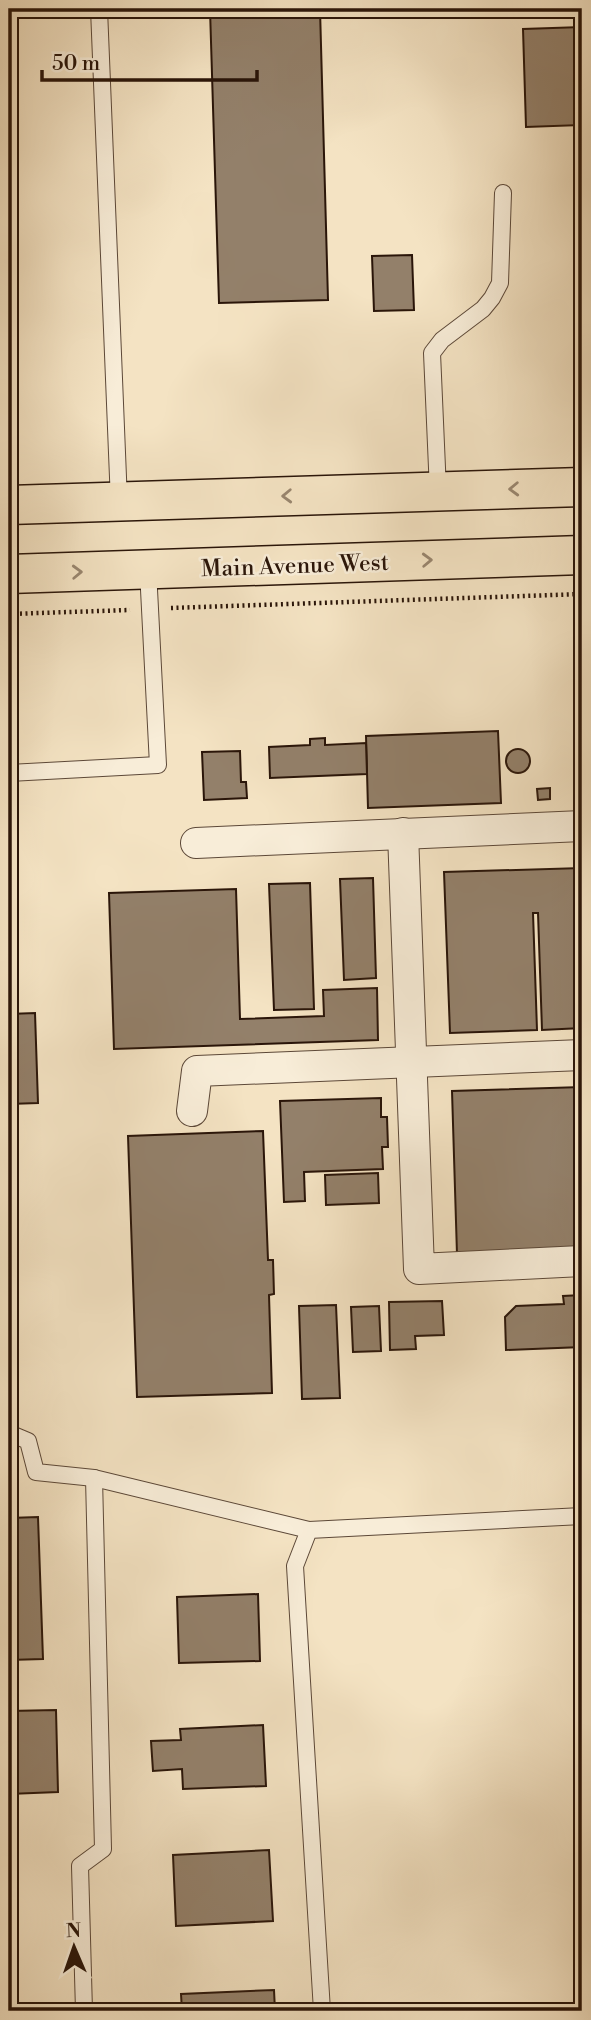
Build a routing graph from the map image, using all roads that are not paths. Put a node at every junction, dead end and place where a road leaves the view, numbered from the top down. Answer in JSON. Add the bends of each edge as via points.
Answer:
{"nodes":[{"id":1,"x":99,"y":9,"type":"edge"},
{"id":2,"x":503,"y":193,"type":"dead end"},
{"id":3,"x":582,"y":487,"type":"edge"},
{"id":4,"x":438,"y":491,"type":"junction"},
{"id":5,"x":119,"y":502,"type":"junction"},
{"id":6,"x":9,"y":505,"type":"edge"},
{"id":7,"x":582,"y":555,"type":"edge"},
{"id":8,"x":148,"y":570,"type":"junction"},
{"id":9,"x":9,"y":575,"type":"edge"},
{"id":10,"x":9,"y":773,"type":"edge"},
{"id":11,"x":582,"y":826,"type":"edge"},
{"id":12,"x":403,"y":833,"type":"junction"},
{"id":13,"x":196,"y":843,"type":"dead end"},
{"id":14,"x":582,"y":1055,"type":"edge"},
{"id":15,"x":412,"y":1063,"type":"junction"},
{"id":16,"x":192,"y":1111,"type":"dead end"},
{"id":17,"x":582,"y":1262,"type":"edge"},
{"id":18,"x":9,"y":1433,"type":"edge"},
{"id":19,"x":94,"y":1478,"type":"junction"},
{"id":20,"x":582,"y":1516,"type":"edge"},
{"id":21,"x":309,"y":1530,"type":"junction"},
{"id":22,"x":84,"y":2011,"type":"edge"},
{"id":23,"x":322,"y":2011,"type":"edge"}],
"edges":[{"from":1,"to":5,"type":"lane"},
{"from":2,"to":4,"type":"lane","via":[[499,283],[483,309],[442,340],[432,354]]},
{"from":3,"to":4,"type":"main road","one_way":true},
{"from":4,"to":5,"type":"main road","one_way":true},
{"from":5,"to":6,"type":"main road"},
{"from":8,"to":7,"type":"main road","name":"Main Avenue West","one_way":true},
{"from":9,"to":8,"type":"main road","name":"Main Avenue West","one_way":true},
{"from":8,"to":10,"type":"lane","via":[[158,765]]},
{"from":11,"to":12,"type":"street"},
{"from":12,"to":13,"type":"street"},
{"from":12,"to":15,"type":"street"},
{"from":14,"to":15,"type":"street"},
{"from":15,"to":16,"type":"street","via":[[197,1071]]},
{"from":15,"to":17,"type":"street","via":[[419,1269]]},
{"from":18,"to":19,"type":"lane","via":[[28,1441],[36,1472]]},
{"from":19,"to":21,"type":"lane"},
{"from":19,"to":22,"type":"lane","via":[[103,1849],[80,1866]]},
{"from":20,"to":21,"type":"lane"},
{"from":21,"to":23,"type":"lane","via":[[295,1566]]}]}
